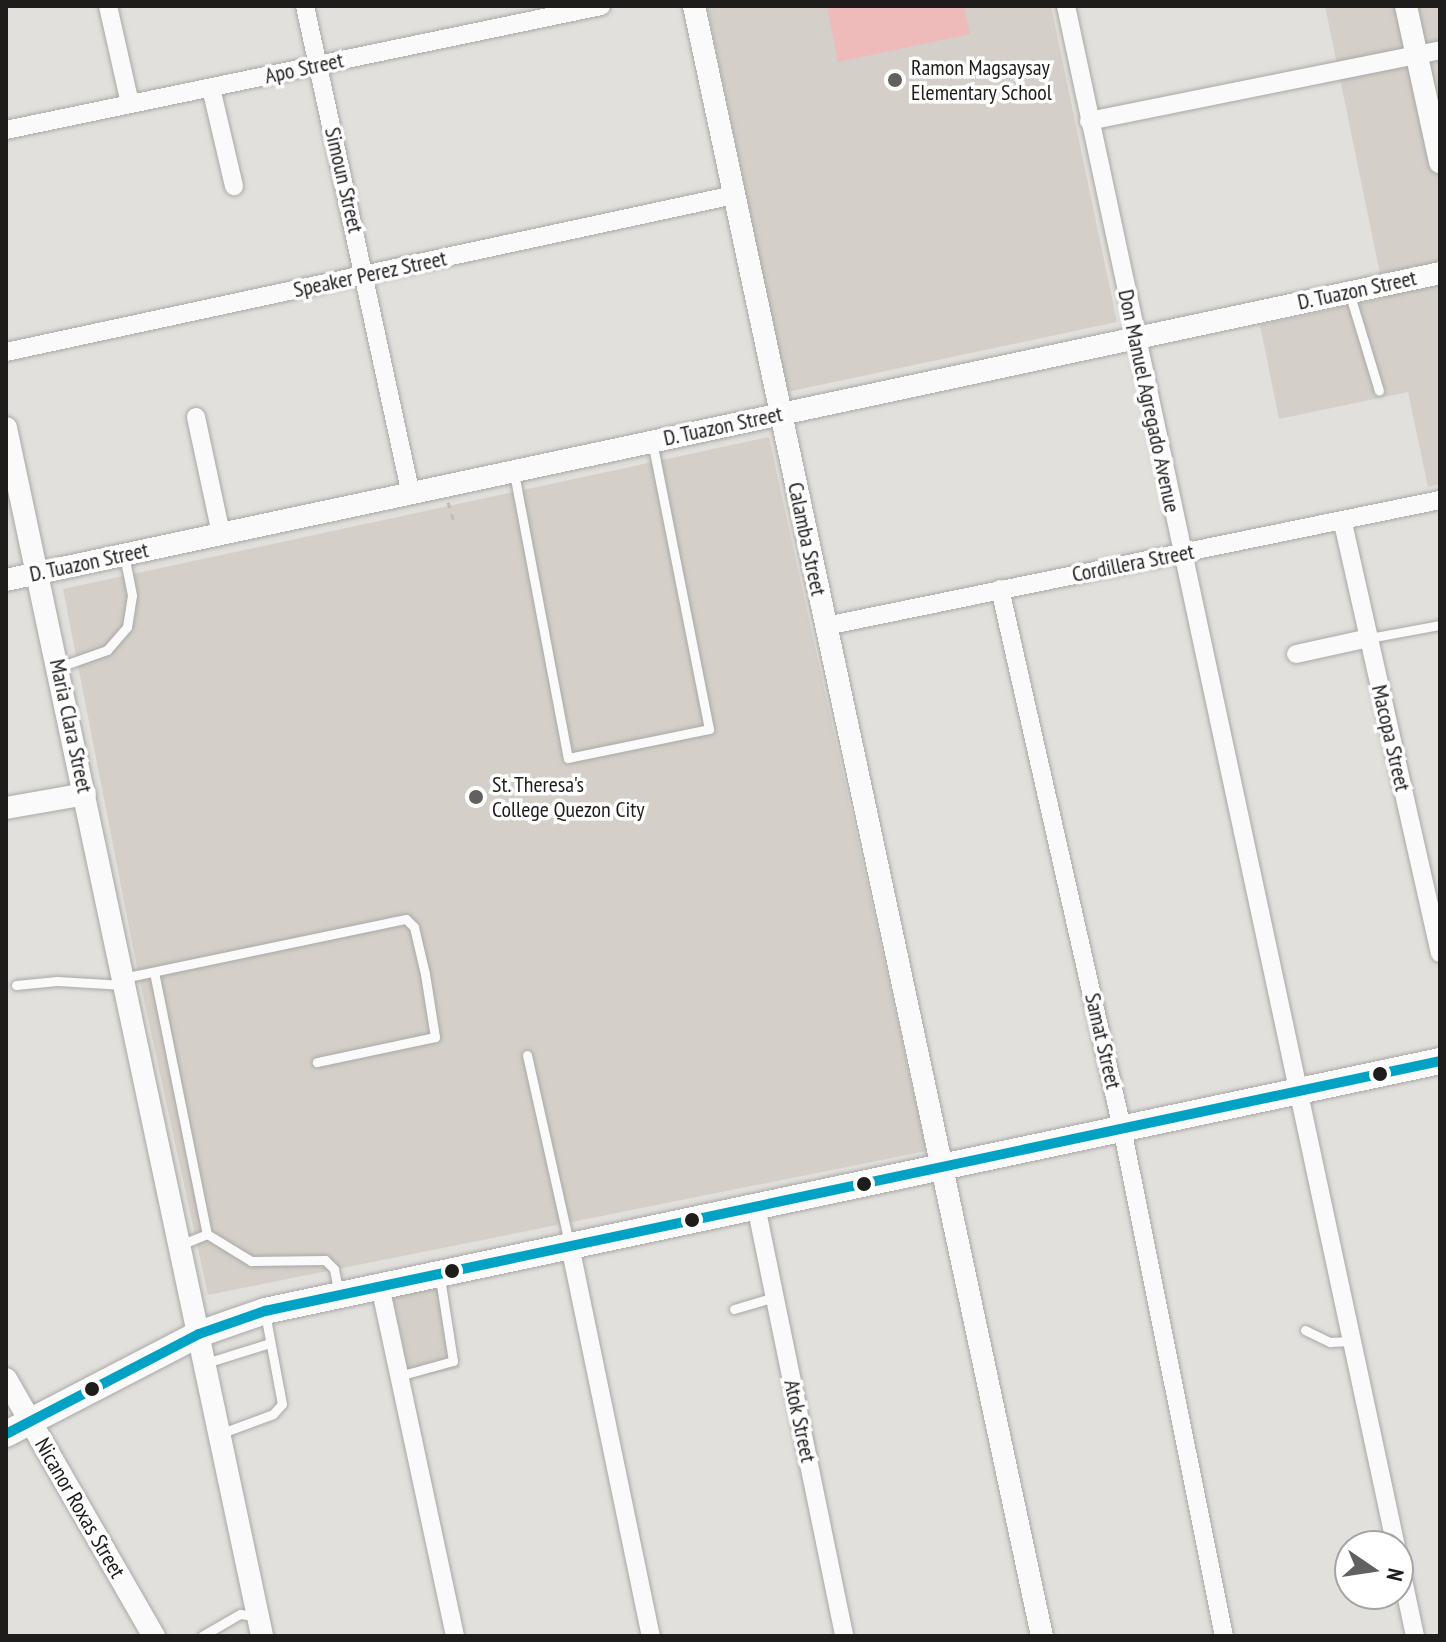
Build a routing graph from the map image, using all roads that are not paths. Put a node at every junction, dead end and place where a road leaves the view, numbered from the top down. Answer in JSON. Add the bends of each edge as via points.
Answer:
{"nodes":[{"id":1,"x":108,"y":6,"type":"edge"},
{"id":2,"x":305,"y":6,"type":"edge"},
{"id":3,"x":601,"y":6,"type":"edge"},
{"id":4,"x":694,"y":6,"type":"edge"},
{"id":5,"x":1066,"y":6,"type":"edge"},
{"id":6,"x":1406,"y":6,"type":"edge"},
{"id":7,"x":1440,"y":50,"type":"edge"},
{"id":8,"x":1416,"y":54,"type":"junction"},
{"id":9,"x":317,"y":65,"type":"junction"},
{"id":10,"x":211,"y":88,"type":"junction"},
{"id":11,"x":130,"y":104,"type":"junction"},
{"id":12,"x":1089,"y":121,"type":"junction"},
{"id":13,"x":6,"y":130,"type":"edge"},
{"id":14,"x":1440,"y":162,"type":"edge"},
{"id":15,"x":234,"y":186,"type":"dead end"},
{"id":16,"x":734,"y":195,"type":"junction"},
{"id":17,"x":1440,"y":273,"type":"edge"},
{"id":18,"x":367,"y":275,"type":"junction"},
{"id":19,"x":1349,"y":292,"type":"junction"},
{"id":20,"x":1134,"y":337,"type":"junction"},
{"id":21,"x":6,"y":352,"type":"edge"},
{"id":22,"x":1379,"y":391,"type":"dead end"},
{"id":23,"x":780,"y":413,"type":"junction"},
{"id":24,"x":196,"y":417,"type":"dead end"},
{"id":25,"x":6,"y":428,"type":"edge"},
{"id":26,"x":652,"y":442,"type":"junction"},
{"id":27,"x":514,"y":473,"type":"junction"},
{"id":28,"x":411,"y":495,"type":"junction"},
{"id":29,"x":1440,"y":500,"type":"edge"},
{"id":30,"x":1343,"y":523,"type":"junction"},
{"id":31,"x":221,"y":534,"type":"junction"},
{"id":32,"x":1183,"y":553,"type":"junction"},
{"id":33,"x":124,"y":555,"type":"junction"},
{"id":34,"x":38,"y":573,"type":"junction"},
{"id":35,"x":6,"y":580,"type":"edge"},
{"id":36,"x":1000,"y":589,"type":"junction"},
{"id":37,"x":1440,"y":625,"type":"edge"},
{"id":38,"x":826,"y":626,"type":"junction"},
{"id":39,"x":1369,"y":638,"type":"junction"},
{"id":40,"x":1296,"y":654,"type":"dead end"},
{"id":41,"x":59,"y":667,"type":"junction"},
{"id":42,"x":85,"y":794,"type":"junction"},
{"id":43,"x":6,"y":808,"type":"edge"},
{"id":44,"x":1440,"y":953,"type":"edge"},
{"id":45,"x":154,"y":972,"type":"junction"},
{"id":46,"x":124,"y":982,"type":"junction"},
{"id":47,"x":16,"y":985,"type":"dead end"},
{"id":48,"x":527,"y":1055,"type":"dead end"},
{"id":49,"x":1440,"y":1061,"type":"edge"},
{"id":50,"x":317,"y":1062,"type":"dead end"},
{"id":51,"x":1297,"y":1093,"type":"junction"},
{"id":52,"x":1122,"y":1128,"type":"junction"},
{"id":53,"x":944,"y":1167,"type":"junction"},
{"id":54,"x":756,"y":1206,"type":"junction"},
{"id":55,"x":207,"y":1234,"type":"junction"},
{"id":56,"x":179,"y":1245,"type":"junction"},
{"id":57,"x":570,"y":1246,"type":"junction"},
{"id":58,"x":439,"y":1273,"type":"junction"},
{"id":59,"x":380,"y":1286,"type":"junction"},
{"id":60,"x":339,"y":1294,"type":"junction"},
{"id":61,"x":775,"y":1297,"type":"junction"},
{"id":62,"x":734,"y":1309,"type":"dead end"},
{"id":63,"x":265,"y":1311,"type":"junction"},
{"id":64,"x":1305,"y":1330,"type":"dead end"},
{"id":65,"x":199,"y":1334,"type":"junction"},
{"id":66,"x":1351,"y":1341,"type":"junction"},
{"id":67,"x":270,"y":1343,"type":"junction"},
{"id":68,"x":206,"y":1363,"type":"junction"},
{"id":69,"x":399,"y":1376,"type":"junction"},
{"id":70,"x":6,"y":1379,"type":"edge"},
{"id":71,"x":29,"y":1420,"type":"junction"},
{"id":72,"x":222,"y":1433,"type":"junction"},
{"id":73,"x":6,"y":1434,"type":"edge"},
{"id":74,"x":1392,"y":1530,"type":"edge"},
{"id":75,"x":1409,"y":1610,"type":"edge"},
{"id":76,"x":260,"y":1626,"type":"edge"},
{"id":77,"x":154,"y":1636,"type":"edge"},
{"id":78,"x":202,"y":1636,"type":"edge"},
{"id":79,"x":455,"y":1636,"type":"edge"},
{"id":80,"x":651,"y":1636,"type":"edge"},
{"id":81,"x":844,"y":1636,"type":"edge"},
{"id":82,"x":1042,"y":1636,"type":"edge"},
{"id":83,"x":1224,"y":1636,"type":"edge"},
{"id":84,"x":1415,"y":1636,"type":"edge"}],
"edges":[{"from":1,"to":11,"type":"street"},
{"from":2,"to":9,"type":"street","name":"Simoun Street"},
{"from":3,"to":9,"type":"street","name":"Apo Street"},
{"from":4,"to":16,"type":"street","name":"Calamba Street"},
{"from":5,"to":12,"type":"street","name":"Don Manuel Agregado Avenue"},
{"from":6,"to":8,"type":"street"},
{"from":7,"to":8,"type":"street"},
{"from":8,"to":12,"type":"street"},
{"from":8,"to":14,"type":"street"},
{"from":9,"to":10,"type":"street","name":"Apo Street"},
{"from":9,"to":18,"type":"street","name":"Simoun Street"},
{"from":10,"to":11,"type":"street","name":"Apo Street"},
{"from":10,"to":15,"type":"street"},
{"from":11,"to":13,"type":"street","name":"Apo Street"},
{"from":12,"to":20,"type":"street","name":"Don Manuel Agregado Avenue"},
{"from":16,"to":18,"type":"street","name":"Speaker Perez Street"},
{"from":16,"to":23,"type":"street","name":"Calamba Street"},
{"from":17,"to":19,"type":"street","name":"D. Tuazon Street"},
{"from":18,"to":21,"type":"street","name":"Speaker Perez Street"},
{"from":18,"to":28,"type":"street","name":"Simoun Street"},
{"from":19,"to":20,"type":"street","name":"D. Tuazon Street"},
{"from":19,"to":22,"type":"lane"},
{"from":20,"to":23,"type":"street","name":"D. Tuazon Street"},
{"from":20,"to":32,"type":"street","name":"Don Manuel Agregado Avenue"},
{"from":23,"to":26,"type":"street","name":"D. Tuazon Street"},
{"from":23,"to":38,"type":"street","name":"Calamba Street"},
{"from":24,"to":31,"type":"street"},
{"from":25,"to":34,"type":"street","name":"Maria Clara Street"},
{"from":26,"to":27,"type":"street","name":"D. Tuazon Street"},
{"from":26,"to":27,"type":"lane","via":[[709,729],[568,758]]},
{"from":27,"to":28,"type":"street","name":"D. Tuazon Street"},
{"from":28,"to":31,"type":"street","name":"D. Tuazon Street"},
{"from":29,"to":30,"type":"street","name":"Cordillera Street"},
{"from":30,"to":32,"type":"street","name":"Cordillera Street"},
{"from":30,"to":39,"type":"street","name":"Macopa Street"},
{"from":31,"to":33,"type":"street","name":"D. Tuazon Street"},
{"from":32,"to":36,"type":"street","name":"Cordillera Street"},
{"from":32,"to":51,"type":"street","name":"Don Manuel Agregado Avenue"},
{"from":33,"to":34,"type":"street","name":"D. Tuazon Street"},
{"from":33,"to":41,"type":"lane","via":[[132,595],[127,627],[107,650]]},
{"from":34,"to":35,"type":"street","name":"D. Tuazon Street"},
{"from":34,"to":41,"type":"street","name":"Maria Clara Street"},
{"from":36,"to":38,"type":"street","name":"Cordillera Street"},
{"from":36,"to":52,"type":"street","name":"Samat Street"},
{"from":37,"to":39,"type":"lane"},
{"from":38,"to":53,"type":"street","name":"Calamba Street"},
{"from":39,"to":40,"type":"street"},
{"from":39,"to":44,"type":"street","name":"Macopa Street"},
{"from":41,"to":42,"type":"street","name":"Maria Clara Street"},
{"from":42,"to":43,"type":"street"},
{"from":42,"to":46,"type":"street","name":"Maria Clara Street"},
{"from":45,"to":46,"type":"lane"},
{"from":45,"to":50,"type":"lane","via":[[406,919],[414,927],[436,1036]]},
{"from":45,"to":55,"type":"lane"},
{"from":46,"to":47,"type":"lane"},
{"from":46,"to":56,"type":"street","name":"Maria Clara Street"},
{"from":48,"to":57,"type":"lane"},
{"from":49,"to":51,"type":"main road"},
{"from":51,"to":52,"type":"main road"},
{"from":51,"to":66,"type":"street","name":"Don Manuel Agregado Avenue"},
{"from":52,"to":53,"type":"main road"},
{"from":52,"to":83,"type":"street","name":"Samat Street"},
{"from":53,"to":54,"type":"main road"},
{"from":53,"to":82,"type":"street","name":"Calamba Street"},
{"from":54,"to":57,"type":"main road"},
{"from":54,"to":61,"type":"street","name":"Atok Street"},
{"from":55,"to":56,"type":"lane"},
{"from":55,"to":60,"type":"lane","via":[[251,1261],[325,1260],[334,1269]]},
{"from":56,"to":65,"type":"street","name":"Maria Clara Street"},
{"from":57,"to":58,"type":"main road"},
{"from":57,"to":80,"type":"street"},
{"from":58,"to":59,"type":"main road"},
{"from":58,"to":69,"type":"lane","via":[[453,1361]]},
{"from":59,"to":60,"type":"main road"},
{"from":59,"to":69,"type":"street"},
{"from":60,"to":63,"type":"main road"},
{"from":61,"to":62,"type":"lane"},
{"from":61,"to":81,"type":"street","name":"Atok Street"},
{"from":63,"to":65,"type":"main road"},
{"from":63,"to":67,"type":"lane"},
{"from":64,"to":66,"type":"lane","via":[[1330,1342]]},
{"from":65,"to":68,"type":"street","name":"Maria Clara Street"},
{"from":65,"to":71,"type":"main road"},
{"from":66,"to":74,"type":"street","name":"Don Manuel Agregado Avenue"},
{"from":67,"to":68,"type":"lane"},
{"from":67,"to":72,"type":"lane","via":[[279,1409]]},
{"from":68,"to":72,"type":"street","name":"Maria Clara Street"},
{"from":69,"to":79,"type":"street"},
{"from":70,"to":71,"type":"street","name":"Nicanor Roxas Street"},
{"from":71,"to":73,"type":"main road"},
{"from":71,"to":77,"type":"street","name":"Nicanor Roxas Street"},
{"from":72,"to":76,"type":"street","name":"Maria Clara Street"},
{"from":75,"to":84,"type":"street"},
{"from":76,"to":78,"type":"lane","via":[[240,1614]]}]}
